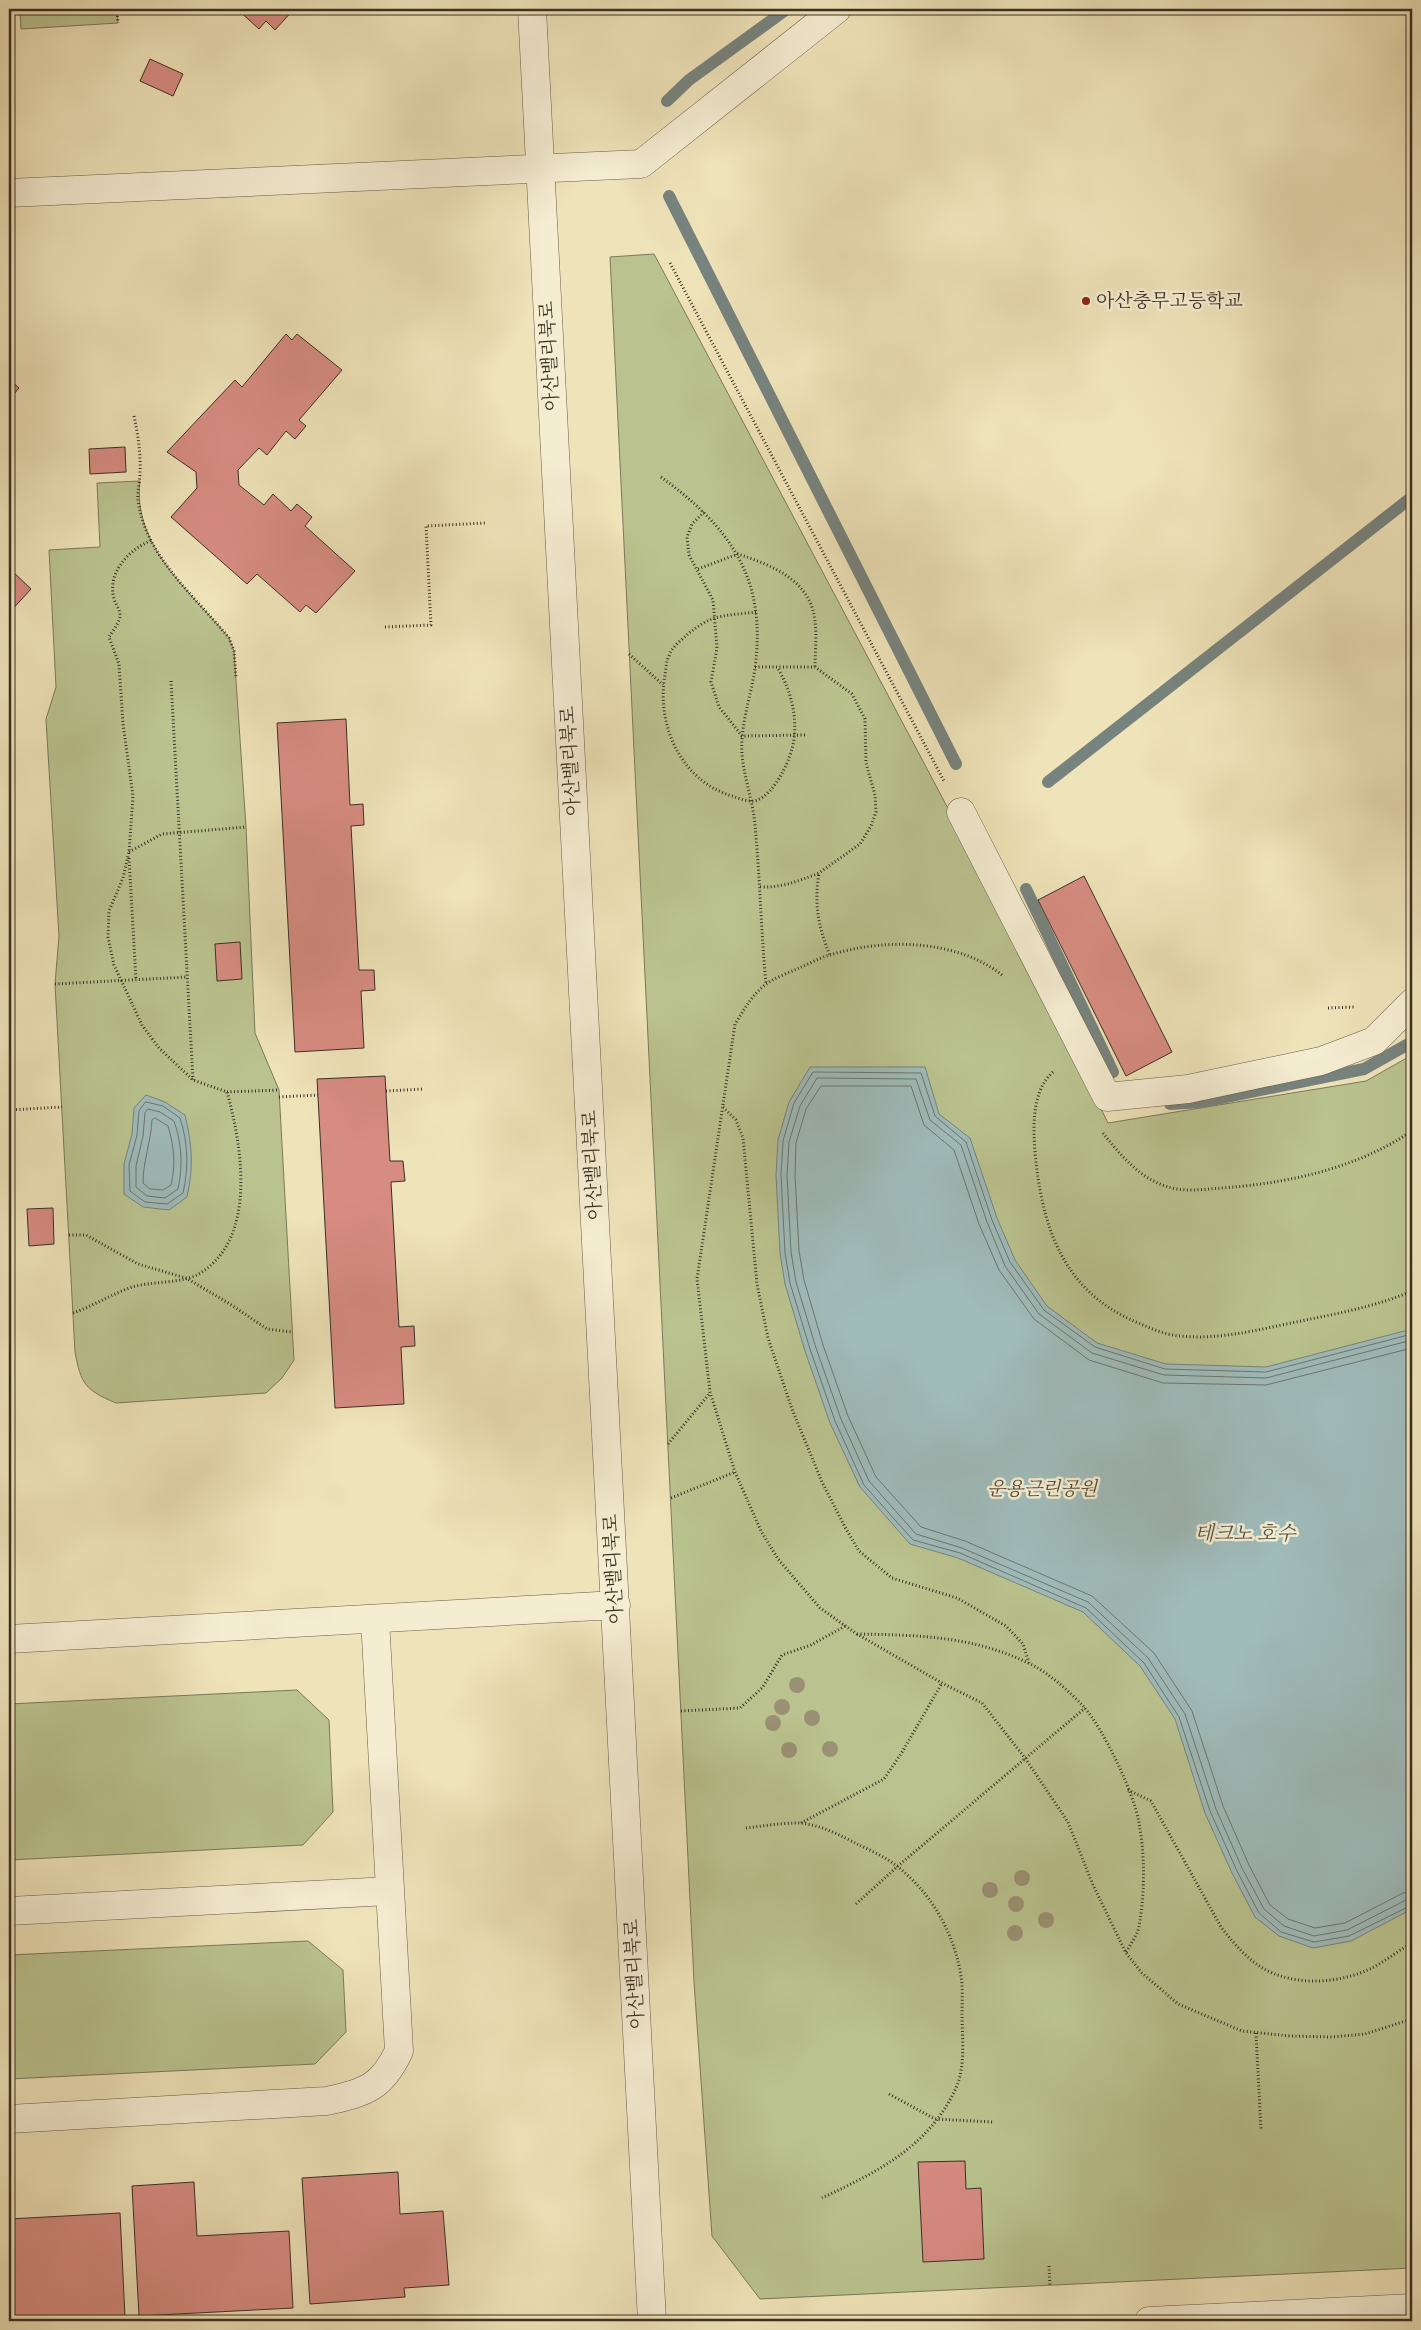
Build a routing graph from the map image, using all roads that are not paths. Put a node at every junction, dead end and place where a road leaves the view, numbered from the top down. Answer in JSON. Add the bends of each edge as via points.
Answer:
{"nodes":[{"id":1,"x":532,"y":9,"type":"edge"},
{"id":2,"x":837,"y":9,"type":"edge"},
{"id":3,"x":540,"y":168,"type":"junction"},
{"id":4,"x":9,"y":193,"type":"edge"},
{"id":5,"x":961,"y":812,"type":"road end"},
{"id":6,"x":1412,"y":1003,"type":"edge"},
{"id":7,"x":616,"y":1606,"type":"junction"},
{"id":8,"x":374,"y":1619,"type":"junction"},
{"id":9,"x":9,"y":1639,"type":"edge"},
{"id":10,"x":389,"y":1891,"type":"junction"},
{"id":11,"x":9,"y":1911,"type":"edge"},
{"id":12,"x":9,"y":2119,"type":"edge"},
{"id":13,"x":1412,"y":2308,"type":"edge"},
{"id":14,"x":652,"y":2321,"type":"edge"},
{"id":15,"x":1149,"y":2321,"type":"edge"}],
"edges":[{"from":1,"to":3,"type":"street","name":"아산밸리북로"},
{"from":2,"to":3,"type":"street","via":[[641,164]]},
{"from":3,"to":4,"type":"street"},
{"from":3,"to":7,"type":"street","name":"아산밸리북로"},
{"from":5,"to":6,"type":"street","via":[[1107,1097],[1188,1089],[1321,1061],[1374,1041]]},
{"from":7,"to":8,"type":"street"},
{"from":7,"to":14,"type":"street","name":"아산밸리북로"},
{"from":8,"to":9,"type":"street"},
{"from":8,"to":10,"type":"street"},
{"from":10,"to":11,"type":"street"},
{"from":10,"to":12,"type":"street","via":[[399,2051],[389,2072],[364,2093],[327,2101]]},
{"from":13,"to":15,"type":"street"}]}
